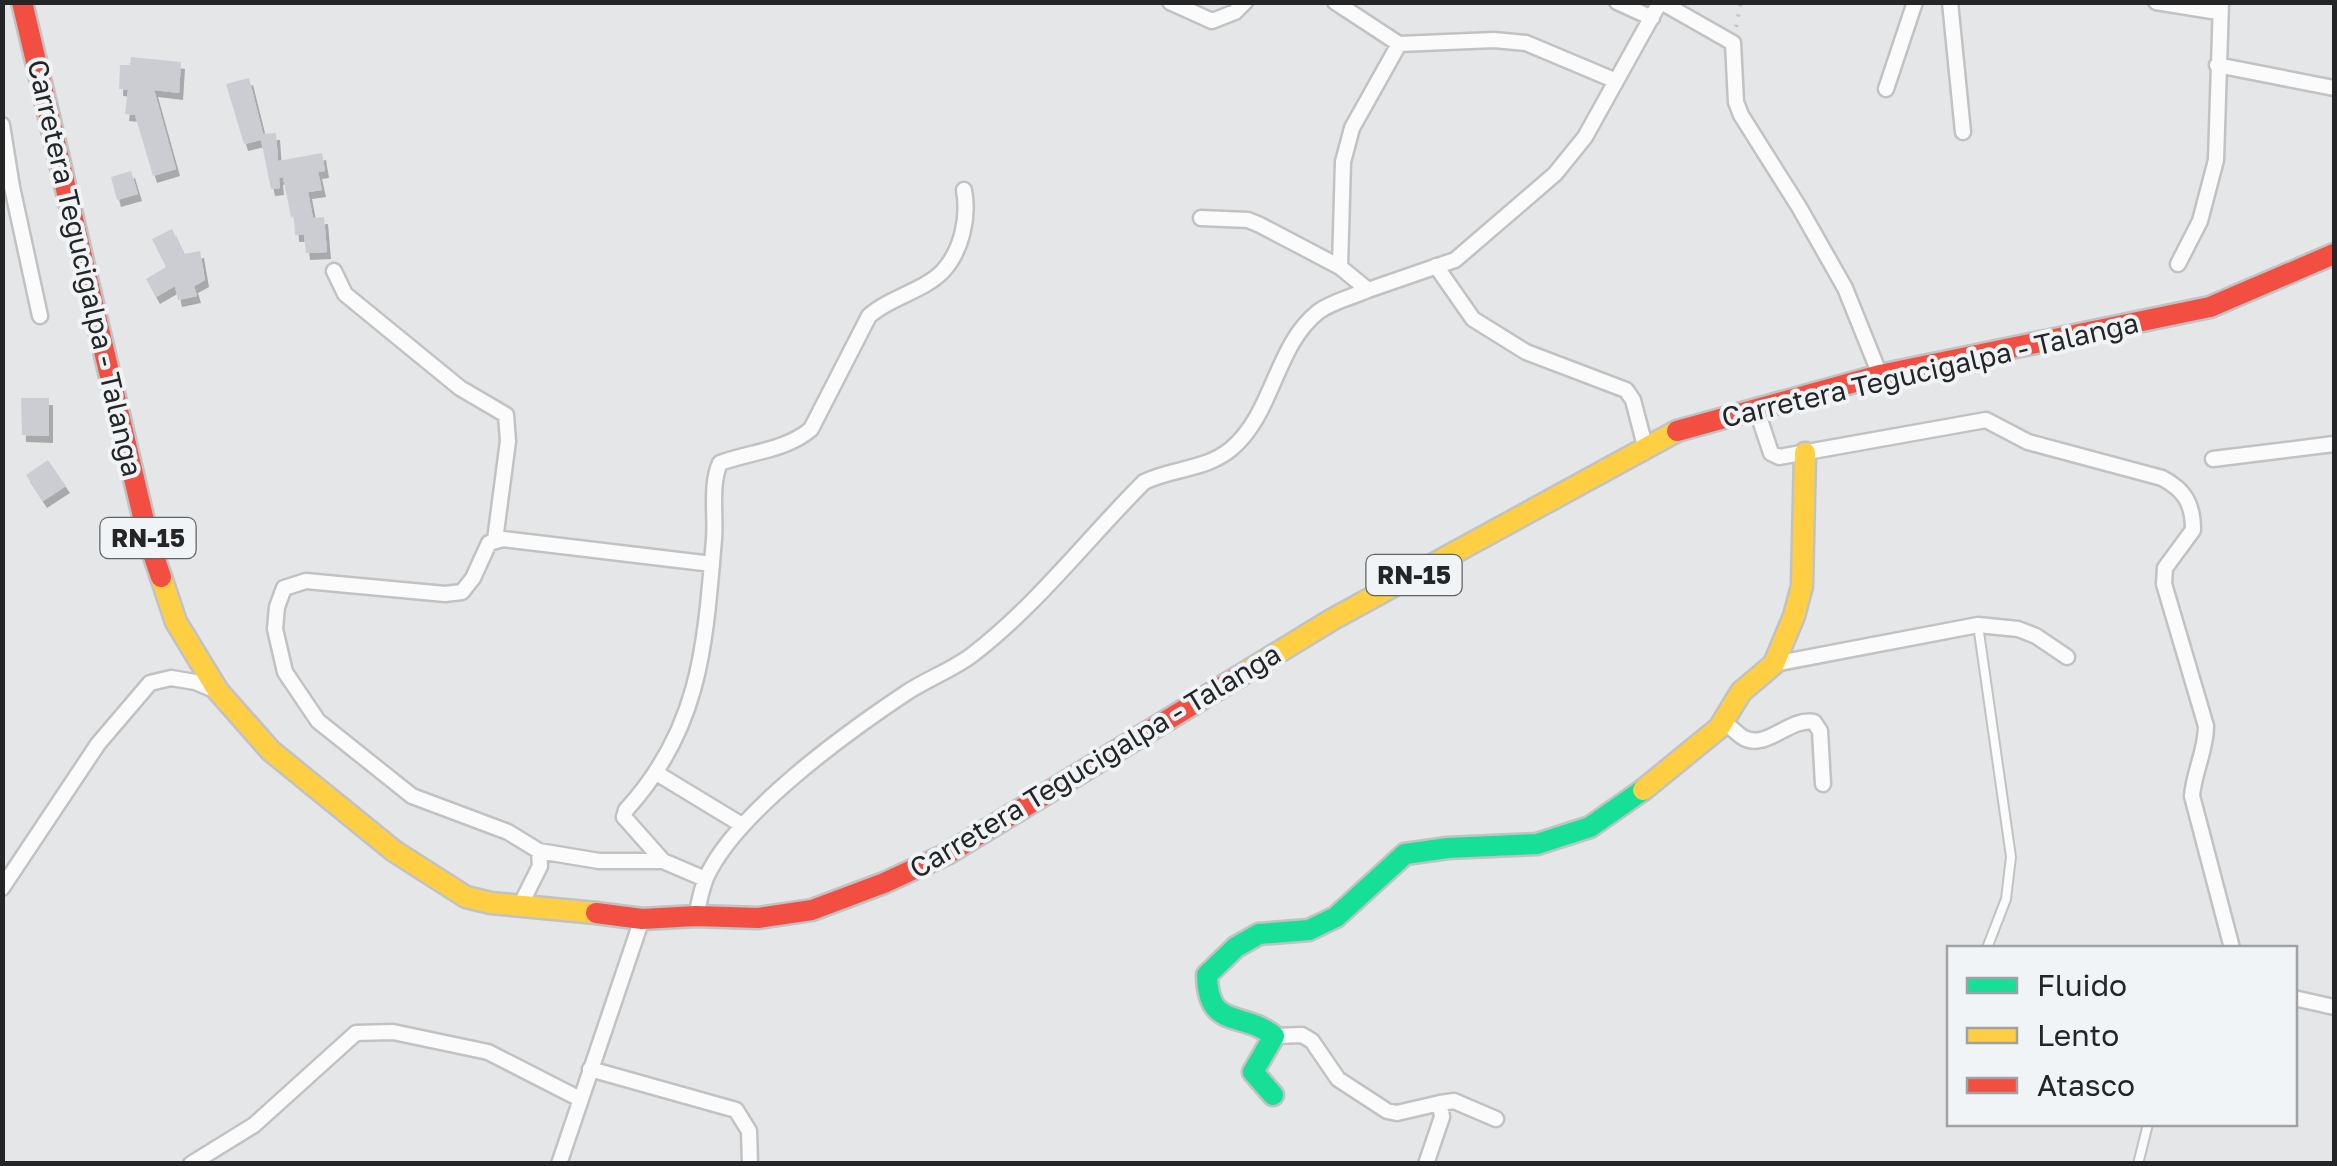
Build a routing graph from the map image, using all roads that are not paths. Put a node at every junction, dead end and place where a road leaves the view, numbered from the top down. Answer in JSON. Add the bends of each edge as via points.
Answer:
{"nodes":[{"id":1,"x":22,"y":2,"type":"edge"},
{"id":2,"x":1170,"y":2,"type":"edge"},
{"id":3,"x":1245,"y":2,"type":"edge"},
{"id":4,"x":1335,"y":2,"type":"edge"},
{"id":5,"x":1617,"y":2,"type":"edge"},
{"id":6,"x":1661,"y":2,"type":"edge"},
{"id":7,"x":1914,"y":2,"type":"edge"},
{"id":8,"x":1950,"y":2,"type":"edge"},
{"id":9,"x":2156,"y":2,"type":"edge"},
{"id":10,"x":2219,"y":7,"type":"edge"},
{"id":11,"x":1652,"y":18,"type":"junction"},
{"id":12,"x":1399,"y":44,"type":"junction"},
{"id":13,"x":2217,"y":65,"type":"junction"},
{"id":14,"x":1614,"y":80,"type":"junction"},
{"id":15,"x":2334,"y":88,"type":"edge"},
{"id":16,"x":1886,"y":89,"type":"dead end"},
{"id":17,"x":2,"y":124,"type":"edge"},
{"id":18,"x":1963,"y":132,"type":"dead end"},
{"id":19,"x":964,"y":190,"type":"dead end"},
{"id":20,"x":1201,"y":218,"type":"dead end"},
{"id":21,"x":2334,"y":254,"type":"edge"},
{"id":22,"x":2178,"y":264,"type":"dead end"},
{"id":23,"x":1340,"y":266,"type":"junction"},
{"id":24,"x":1436,"y":266,"type":"junction"},
{"id":25,"x":334,"y":271,"type":"dead end"},
{"id":26,"x":1368,"y":290,"type":"junction"},
{"id":27,"x":40,"y":316,"type":"dead end"},
{"id":28,"x":1880,"y":376,"type":"junction"},
{"id":29,"x":1756,"y":408,"type":"junction"},
{"id":30,"x":2334,"y":444,"type":"edge"},
{"id":31,"x":1646,"y":446,"type":"junction"},
{"id":32,"x":1805,"y":453,"type":"junction"},
{"id":33,"x":2213,"y":458,"type":"dead end"},
{"id":34,"x":495,"y":540,"type":"junction"},
{"id":35,"x":712,"y":564,"type":"junction"},
{"id":36,"x":1978,"y":625,"type":"junction"},
{"id":37,"x":2068,"y":656,"type":"dead end"},
{"id":38,"x":1774,"y":664,"type":"junction"},
{"id":39,"x":218,"y":691,"type":"junction"},
{"id":40,"x":1724,"y":722,"type":"junction"},
{"id":41,"x":658,"y":774,"type":"junction"},
{"id":42,"x":1823,"y":784,"type":"dead end"},
{"id":43,"x":742,"y":825,"type":"junction"},
{"id":44,"x":539,"y":851,"type":"junction"},
{"id":45,"x":663,"y":861,"type":"junction"},
{"id":46,"x":706,"y":879,"type":"junction"},
{"id":47,"x":2,"y":888,"type":"edge"},
{"id":48,"x":522,"y":904,"type":"junction"},
{"id":49,"x":696,"y":916,"type":"junction"},
{"id":50,"x":642,"y":919,"type":"junction"},
{"id":51,"x":1988,"y":946,"type":"edge"},
{"id":52,"x":2231,"y":946,"type":"edge"},
{"id":53,"x":2297,"y":999,"type":"edge"},
{"id":54,"x":2334,"y":1007,"type":"edge"},
{"id":55,"x":1274,"y":1036,"type":"junction"},
{"id":56,"x":590,"y":1070,"type":"junction"},
{"id":57,"x":1273,"y":1094,"type":"dead end"},
{"id":58,"x":580,"y":1099,"type":"junction"},
{"id":59,"x":1440,"y":1103,"type":"junction"},
{"id":60,"x":1496,"y":1119,"type":"dead end"},
{"id":61,"x":2148,"y":1126,"type":"edge"},
{"id":62,"x":191,"y":1164,"type":"edge"},
{"id":63,"x":559,"y":1164,"type":"edge"},
{"id":64,"x":750,"y":1164,"type":"edge"},
{"id":65,"x":1426,"y":1164,"type":"edge"},
{"id":66,"x":2138,"y":1164,"type":"edge"}],
"edges":[{"from":1,"to":39,"type":"main road","name":"Carretera Tegucigalpa - Talanga","number":"RN-15","via":[[149,542],[176,622]]},
{"from":2,"to":3,"type":"street","via":[[1212,21]]},
{"from":4,"to":12,"type":"street"},
{"from":5,"to":11,"type":"street"},
{"from":6,"to":11,"type":"street"},
{"from":6,"to":28,"type":"street","via":[[1733,43],[1741,115],[1845,288]]},
{"from":7,"to":16,"type":"street"},
{"from":8,"to":18,"type":"street"},
{"from":9,"to":10,"type":"street"},
{"from":10,"to":13,"type":"street"},
{"from":11,"to":14,"type":"street"},
{"from":12,"to":14,"type":"street","via":[[1526,44]]},
{"from":12,"to":23,"type":"street","via":[[1352,128],[1340,196]]},
{"from":13,"to":15,"type":"street"},
{"from":13,"to":22,"type":"street","via":[[2216,160],[2200,220]]},
{"from":14,"to":24,"type":"street","via":[[1586,137],[1555,174],[1455,260]]},
{"from":17,"to":27,"type":"street"},
{"from":19,"to":35,"type":"street","via":[[968,212],[942,271],[869,316],[811,428],[782,446],[720,463]]},
{"from":20,"to":23,"type":"street","via":[[1248,220]]},
{"from":21,"to":28,"type":"main road","name":"Carretera Tegucigalpa - Talanga","number":"RN-15","via":[[2210,307]]},
{"from":23,"to":26,"type":"street"},
{"from":24,"to":26,"type":"street"},
{"from":24,"to":31,"type":"street","via":[[1473,319],[1526,352],[1626,390]]},
{"from":25,"to":34,"type":"street","via":[[346,294],[460,388],[506,415]]},
{"from":26,"to":43,"type":"street","via":[[1320,310],[1302,328],[1264,406],[1232,448],[1207,464],[1144,482],[1024,610],[969,657],[845,736]]},
{"from":28,"to":29,"type":"main road","name":"Carretera Tegucigalpa - Talanga","number":"RN-15"},
{"from":29,"to":31,"type":"main road","name":"Carretera Tegucigalpa - Talanga","number":"RN-15"},
{"from":29,"to":32,"type":"street","via":[[1771,453]]},
{"from":30,"to":33,"type":"street"},
{"from":31,"to":49,"type":"main road","name":"Carretera Tegucigalpa - Talanga","number":"RN-15","via":[[1333,620],[947,854],[812,910],[758,918]]},
{"from":32,"to":38,"type":"main road","via":[[1802,586]]},
{"from":32,"to":52,"type":"street","via":[[1986,420],[2028,442],[2179,487],[2193,530],[2164,568],[2164,584],[2206,726],[2192,796]]},
{"from":34,"to":35,"type":"street"},
{"from":34,"to":44,"type":"street","via":[[462,592],[306,581],[284,588],[275,630],[286,672],[318,721],[412,796],[508,832]]},
{"from":35,"to":41,"type":"street","via":[[699,676]]},
{"from":36,"to":37,"type":"street","via":[[2036,636]]},
{"from":36,"to":38,"type":"street"},
{"from":36,"to":51,"type":"lane","via":[[2012,857],[2006,899]]},
{"from":38,"to":40,"type":"main road","via":[[1741,692]]},
{"from":39,"to":47,"type":"street","via":[[171,678],[150,683],[98,744]]},
{"from":39,"to":48,"type":"main road","name":"Carretera Tegucigalpa - Talanga","number":"RN-15","via":[[271,751],[394,851],[466,897]]},
{"from":40,"to":42,"type":"street","via":[[1758,740],[1814,722]]},
{"from":40,"to":55,"type":"main road","via":[[1590,827],[1537,844],[1405,854],[1336,917],[1308,930],[1258,934],[1236,947],[1206,976],[1205,991],[1224,1016],[1264,1026]]},
{"from":41,"to":43,"type":"street"},
{"from":41,"to":45,"type":"street","via":[[624,817]]},
{"from":43,"to":46,"type":"street"},
{"from":44,"to":45,"type":"street","via":[[599,861]]},
{"from":44,"to":48,"type":"street","via":[[540,866]]},
{"from":45,"to":46,"type":"street"},
{"from":46,"to":49,"type":"street"},
{"from":48,"to":50,"type":"main road","name":"Carretera Tegucigalpa - Talanga","number":"RN-15"},
{"from":49,"to":50,"type":"main road","name":"Carretera Tegucigalpa - Talanga","number":"RN-15"},
{"from":50,"to":56,"type":"street"},
{"from":53,"to":54,"type":"street"},
{"from":55,"to":57,"type":"main road","via":[[1253,1072]]},
{"from":55,"to":59,"type":"street","via":[[1312,1041],[1338,1079],[1386,1111]]},
{"from":56,"to":58,"type":"street"},
{"from":56,"to":64,"type":"street","via":[[736,1110],[749,1131]]},
{"from":58,"to":62,"type":"street","via":[[488,1052],[393,1032],[356,1033],[254,1125]]},
{"from":58,"to":63,"type":"street"},
{"from":59,"to":60,"type":"street","via":[[1454,1101]]},
{"from":59,"to":65,"type":"street","via":[[1442,1118]]},
{"from":61,"to":66,"type":"lane"}]}
